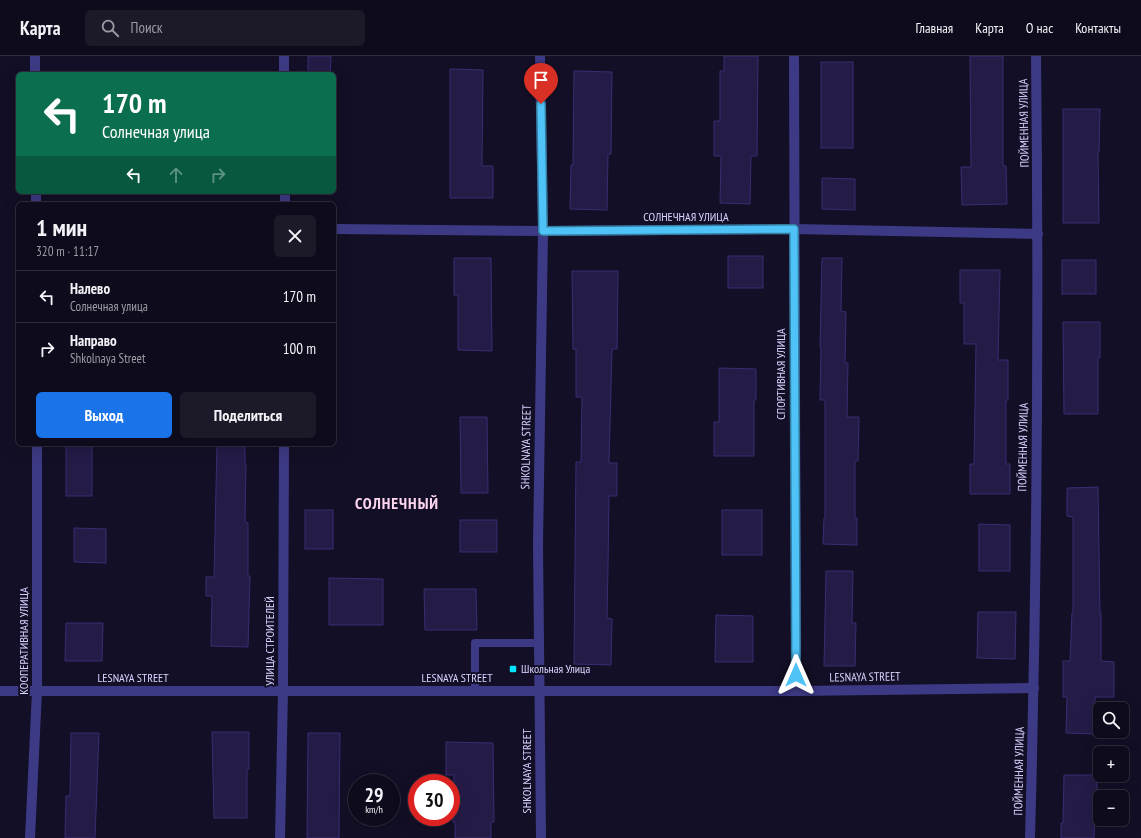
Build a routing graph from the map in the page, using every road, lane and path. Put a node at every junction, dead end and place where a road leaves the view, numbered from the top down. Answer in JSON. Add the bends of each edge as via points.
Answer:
{"nodes":[{"id":1,"x":35,"y":56,"type":"edge"},
{"id":2,"x":284,"y":56,"type":"edge"},
{"id":3,"x":540,"y":56,"type":"edge"},
{"id":4,"x":794,"y":56,"type":"edge"},
{"id":5,"x":1036,"y":56,"type":"edge"},
{"id":6,"x":35,"y":72,"type":"edge"},
{"id":7,"x":284,"y":72,"type":"edge"},
{"id":8,"x":336,"y":229,"type":"edge"},
{"id":9,"x":794,"y":229,"type":"junction"},
{"id":10,"x":543,"y":231,"type":"junction"},
{"id":11,"x":1038,"y":234,"type":"junction"},
{"id":12,"x":37,"y":446,"type":"edge"},
{"id":13,"x":284,"y":446,"type":"edge"},
{"id":14,"x":540,"y":643,"type":"junction"},
{"id":15,"x":1034,"y":688,"type":"junction"},
{"id":16,"x":0,"y":691,"type":"edge"},
{"id":17,"x":37,"y":691,"type":"junction"},
{"id":18,"x":283,"y":691,"type":"junction"},
{"id":19,"x":475,"y":691,"type":"junction"},
{"id":20,"x":540,"y":691,"type":"junction"},
{"id":21,"x":796,"y":691,"type":"junction"},
{"id":22,"x":30,"y":838,"type":"edge"},
{"id":23,"x":280,"y":838,"type":"edge"},
{"id":24,"x":541,"y":838,"type":"edge"},
{"id":25,"x":1030,"y":838,"type":"edge"}],
"edges":[{"from":1,"to":6,"type":"street"},
{"from":2,"to":7,"type":"street"},
{"from":3,"to":10,"type":"street","name":"SHKOLNAYA STREET"},
{"from":4,"to":9,"type":"street","name":"СПОРТИВНАЯ УЛИЦА"},
{"from":5,"to":11,"type":"street","name":"ПОЙМЕННАЯ УЛИЦА"},
{"from":8,"to":10,"type":"street","name":"СОЛНЕЧНАЯ УЛИЦА"},
{"from":9,"to":10,"type":"street","name":"СОЛНЕЧНАЯ УЛИЦА"},
{"from":9,"to":11,"type":"street","name":"СОЛНЕЧНАЯ УЛИЦА"},
{"from":9,"to":21,"type":"street","name":"СПОРТИВНАЯ УЛИЦА"},
{"from":10,"to":14,"type":"street","name":"SHKOLNAYA STREET","via":[[538,544]]},
{"from":11,"to":15,"type":"street","name":"ПОЙМЕННАЯ УЛИЦА"},
{"from":12,"to":17,"type":"street","name":"КООПЕРАТИВНАЯ УЛИЦА"},
{"from":13,"to":18,"type":"street","name":"УЛИЦА СТРОИТЕЛЕЙ"},
{"from":14,"to":19,"type":"lane","via":[[475,643]]},
{"from":14,"to":20,"type":"street","name":"SHKOLNAYA STREET"},
{"from":15,"to":21,"type":"street","name":"LESNAYA STREET"},
{"from":15,"to":25,"type":"street","name":"ПОЙМЕННАЯ УЛИЦА"},
{"from":16,"to":17,"type":"street","name":"LESNAYA STREET"},
{"from":17,"to":18,"type":"street","name":"LESNAYA STREET"},
{"from":17,"to":22,"type":"street","name":"КООПЕРАТИВНАЯ УЛИЦА"},
{"from":18,"to":19,"type":"street","name":"LESNAYA STREET"},
{"from":18,"to":23,"type":"street","name":"УЛИЦА СТРОИТЕЛЕЙ"},
{"from":19,"to":20,"type":"street","name":"LESNAYA STREET"},
{"from":20,"to":21,"type":"street","name":"LESNAYA STREET"},
{"from":20,"to":24,"type":"street","name":"SHKOLNAYA STREET"}]}
